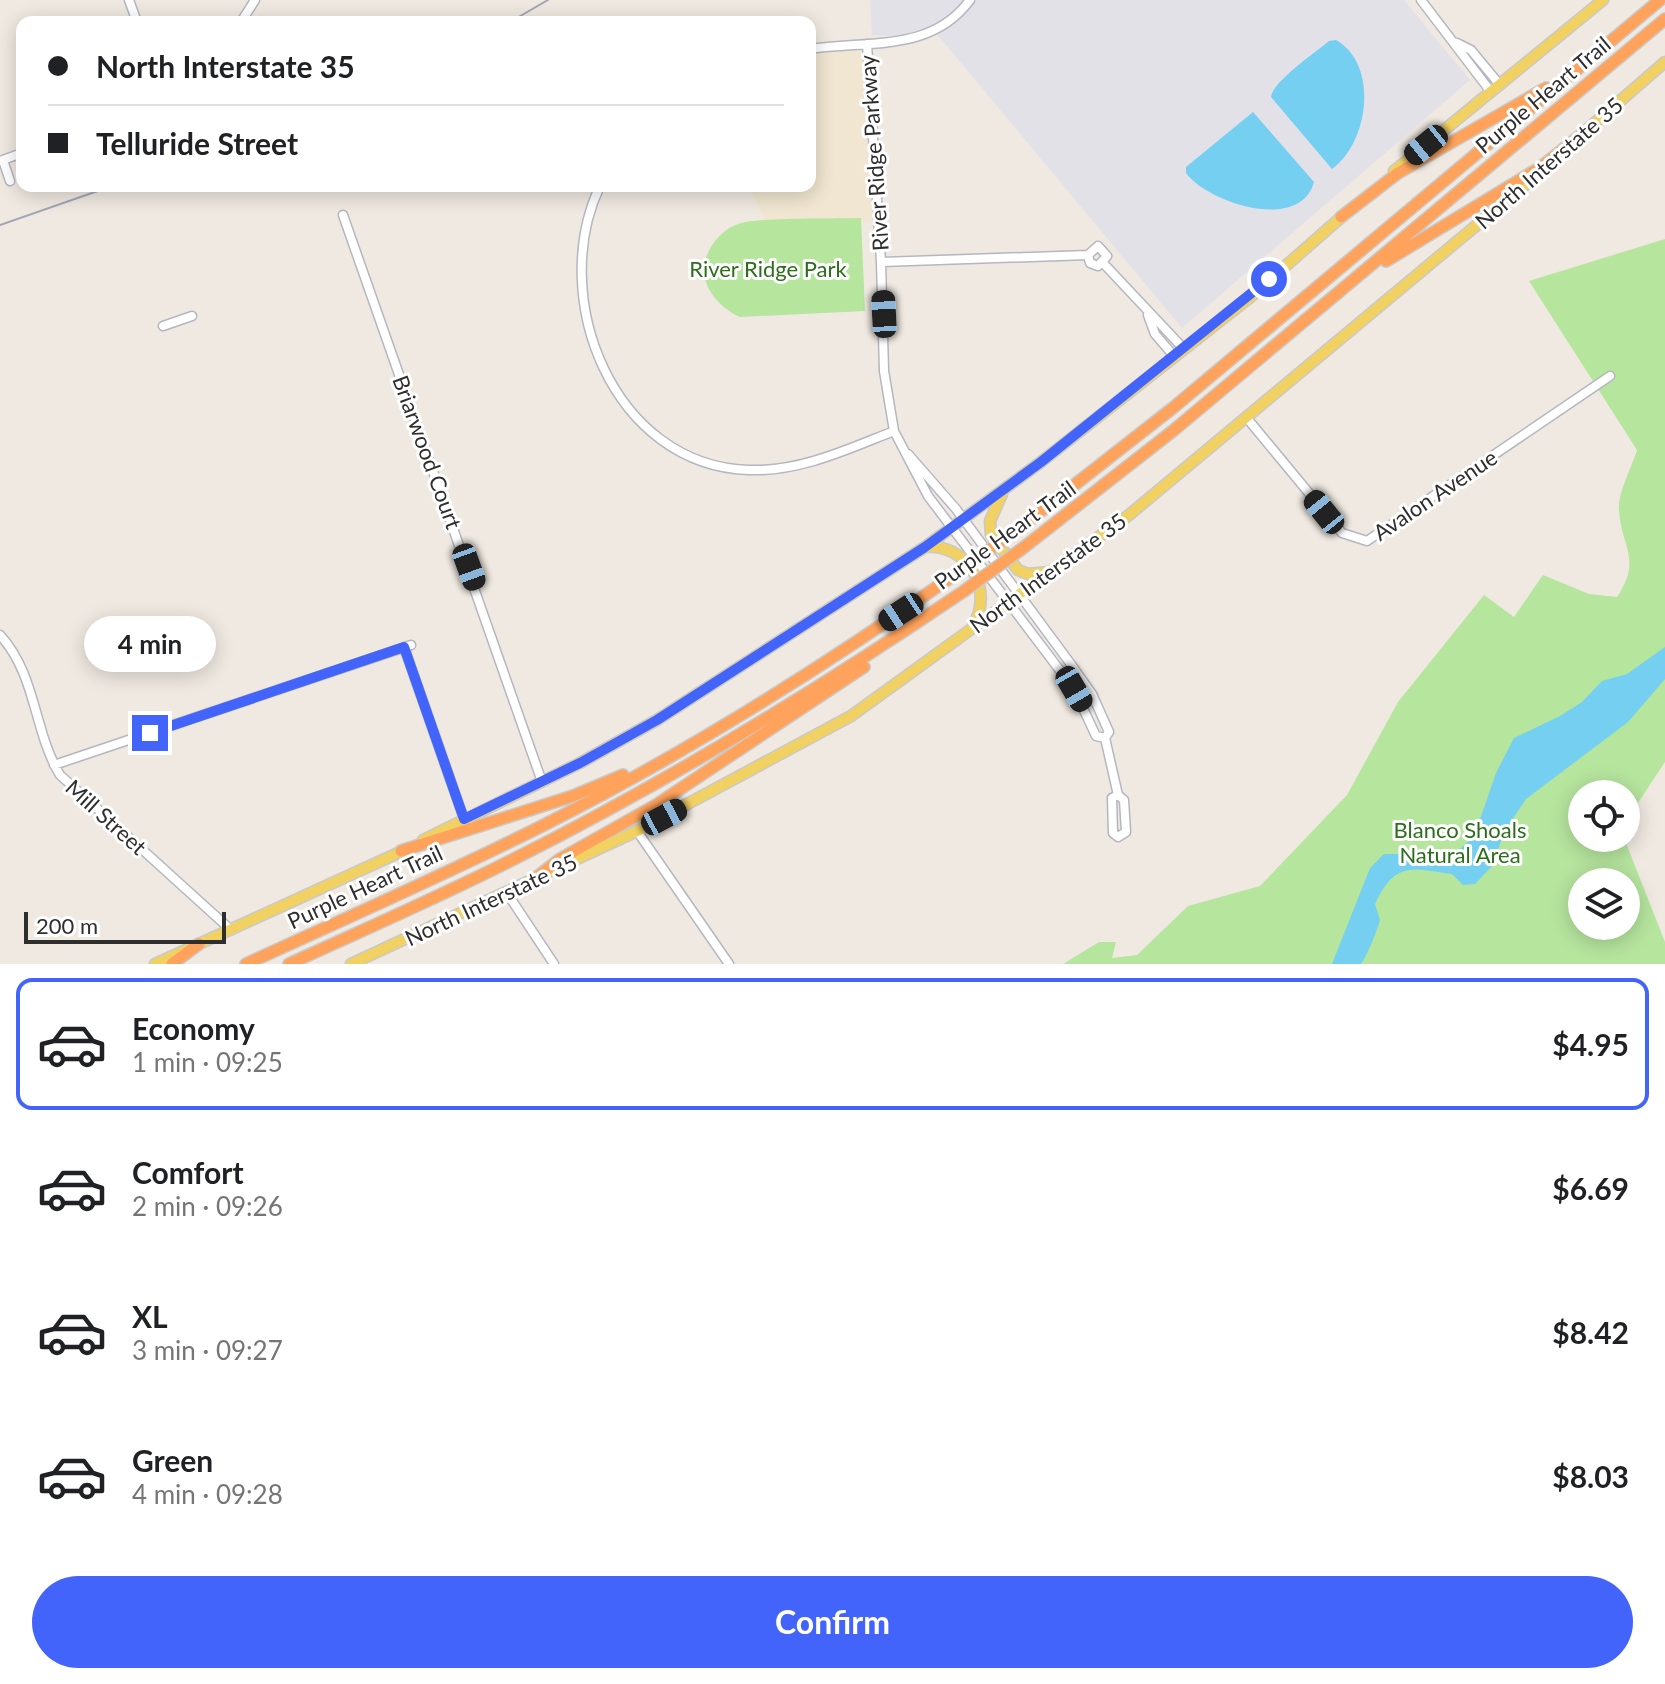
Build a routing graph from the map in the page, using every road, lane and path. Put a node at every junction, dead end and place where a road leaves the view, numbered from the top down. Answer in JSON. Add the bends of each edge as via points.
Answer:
{"nodes":[{"id":1,"x":970,"y":0,"type":"edge"},
{"id":2,"x":1421,"y":0,"type":"edge"},
{"id":3,"x":1603,"y":0,"type":"edge"},
{"id":4,"x":1660,"y":0,"type":"edge"},
{"id":5,"x":1665,"y":19,"type":"edge"},
{"id":6,"x":867,"y":44,"type":"junction"},
{"id":7,"x":816,"y":48,"type":"edge"},
{"id":8,"x":1665,"y":62,"type":"edge"},
{"id":9,"x":1571,"y":74,"type":"junction"},
{"id":10,"x":1496,"y":89,"type":"junction"},
{"id":11,"x":1586,"y":131,"type":"junction"},
{"id":12,"x":2,"y":160,"type":"edge"},
{"id":13,"x":10,"y":181,"type":"dead end"},
{"id":14,"x":597,"y":192,"type":"edge"},
{"id":15,"x":343,"y":215,"type":"dead end"},
{"id":16,"x":1341,"y":217,"type":"junction"},
{"id":17,"x":1088,"y":255,"type":"junction"},
{"id":18,"x":881,"y":262,"type":"junction"},
{"id":19,"x":1104,"y":264,"type":"junction"},
{"id":20,"x":1352,"y":282,"type":"junction"},
{"id":21,"x":192,"y":316,"type":"dead end"},
{"id":22,"x":163,"y":326,"type":"dead end"},
{"id":23,"x":1178,"y":352,"type":"junction"},
{"id":24,"x":1610,"y":376,"type":"dead end"},
{"id":25,"x":1246,"y":417,"type":"junction"},
{"id":26,"x":894,"y":431,"type":"junction"},
{"id":27,"x":905,"y":451,"type":"junction"},
{"id":28,"x":1005,"y":489,"type":"junction"},
{"id":29,"x":963,"y":520,"type":"junction"},
{"id":30,"x":952,"y":527,"type":"junction"},
{"id":31,"x":925,"y":547,"type":"junction"},
{"id":32,"x":1060,"y":568,"type":"junction"},
{"id":33,"x":964,"y":591,"type":"junction"},
{"id":34,"x":1020,"y":596,"type":"junction"},
{"id":35,"x":1010,"y":603,"type":"junction"},
{"id":36,"x":969,"y":631,"type":"junction"},
{"id":37,"x":0,"y":635,"type":"edge"},
{"id":38,"x":1105,"y":738,"type":"junction"},
{"id":39,"x":675,"y":752,"type":"junction"},
{"id":40,"x":54,"y":765,"type":"junction"},
{"id":41,"x":541,"y":779,"type":"junction"},
{"id":42,"x":1118,"y":795,"type":"dead end"},
{"id":43,"x":464,"y":819,"type":"junction"},
{"id":44,"x":637,"y":831,"type":"junction"},
{"id":45,"x":401,"y":851,"type":"junction"},
{"id":46,"x":532,"y":881,"type":"junction"},
{"id":47,"x":507,"y":893,"type":"junction"},
{"id":48,"x":231,"y":930,"type":"junction"},
{"id":49,"x":199,"y":944,"type":"junction"},
{"id":50,"x":155,"y":964,"type":"edge"},
{"id":51,"x":172,"y":964,"type":"edge"},
{"id":52,"x":246,"y":964,"type":"edge"},
{"id":53,"x":289,"y":964,"type":"edge"},
{"id":54,"x":351,"y":964,"type":"edge"},
{"id":55,"x":554,"y":964,"type":"edge"},
{"id":56,"x":729,"y":964,"type":"edge"}],
"edges":[{"from":1,"to":6,"type":"street","via":[[960,14],[924,37]]},
{"from":2,"to":10,"type":"street","via":[[1456,42],[1471,50]]},
{"from":3,"to":10,"type":"main road"},
{"from":4,"to":9,"type":"highway","name":"Purple Heart Trail"},
{"from":5,"to":20,"type":"highway","name":"Purple Heart Trail"},
{"from":6,"to":7,"type":"street"},
{"from":6,"to":18,"type":"street","name":"River Ridge Parkway"},
{"from":8,"to":11,"type":"main road","name":"North Interstate 35"},
{"from":9,"to":16,"type":"highway","via":[[1398,173]]},
{"from":9,"to":39,"type":"highway","name":"Purple Heart Trail","bridge":true,"via":[[1174,407],[1013,533],[826,662]]},
{"from":10,"to":16,"type":"main road"},
{"from":11,"to":20,"type":"highway","via":[[1541,167]]},
{"from":11,"to":25,"type":"main road","name":"North Interstate 35"},
{"from":12,"to":13,"type":"street"},
{"from":14,"to":26,"type":"street","via":[[585,221],[580,299],[601,361],[632,413],[653,434],[702,461],[761,470],[803,464]]},
{"from":15,"to":41,"type":"street","name":"Briarwood Court"},
{"from":16,"to":23,"type":"main road"},
{"from":17,"to":18,"type":"street"},
{"from":17,"to":19,"type":"street","via":[[1093,265]]},
{"from":17,"to":19,"type":"street","via":[[1095,247],[1103,248]]},
{"from":18,"to":26,"type":"street","name":"River Ridge Parkway","via":[[884,371]]},
{"from":19,"to":23,"type":"street"},
{"from":20,"to":33,"type":"highway","name":"Purple Heart Trail","bridge":true,"via":[[1121,473]]},
{"from":21,"to":22,"type":"street"},
{"from":23,"to":28,"type":"main road"},
{"from":24,"to":25,"type":"street","name":"Avalon Avenue","via":[[1367,541],[1342,533]]},
{"from":25,"to":32,"type":"main road","name":"North Interstate 35"},
{"from":26,"to":27,"type":"street","name":"River Ridge Parkway"},
{"from":27,"to":29,"type":"street","name":"River Ridge Parkway"},
{"from":27,"to":30,"type":"street","name":"River Ridge Parkway","via":[[928,496]]},
{"from":28,"to":29,"type":"main road"},
{"from":28,"to":32,"type":"main road","via":[[990,521],[991,535],[1018,570],[1039,575]]},
{"from":29,"to":30,"type":"main road"},
{"from":29,"to":34,"type":"street","name":"River Ridge Parkway"},
{"from":30,"to":31,"type":"main road"},
{"from":30,"to":35,"type":"street","name":"River Ridge Parkway"},
{"from":31,"to":36,"type":"main road","via":[[957,554],[981,585],[981,610]]},
{"from":31,"to":41,"type":"main road","via":[[657,720]]},
{"from":32,"to":34,"type":"main road","name":"North Interstate 35"},
{"from":33,"to":46,"type":"highway","via":[[769,732]]},
{"from":33,"to":53,"type":"highway","name":"Purple Heart Trail","via":[[818,688],[656,784],[509,862]]},
{"from":34,"to":35,"type":"main road","name":"North Interstate 35"},
{"from":34,"to":38,"type":"street","name":"River Ridge Parkway","via":[[1092,694],[1109,732]]},
{"from":35,"to":36,"type":"main road","name":"North Interstate 35"},
{"from":35,"to":38,"type":"street","name":"River Ridge Parkway","via":[[1074,689],[1096,736]]},
{"from":36,"to":44,"type":"main road","name":"North Interstate 35","via":[[851,716]]},
{"from":37,"to":40,"type":"street","name":"Mill Street","via":[[29,683]]},
{"from":38,"to":42,"type":"street","name":"River Ridge Parkway"},
{"from":39,"to":45,"type":"highway","via":[[573,796]]},
{"from":39,"to":52,"type":"highway","name":"Purple Heart Trail","via":[[540,827]]},
{"from":40,"to":43,"type":"street","via":[[407,646]]},
{"from":40,"to":48,"type":"street","name":"Mill Street"},
{"from":41,"to":43,"type":"main road"},
{"from":43,"to":45,"type":"main road"},
{"from":44,"to":46,"type":"main road","name":"North Interstate 35"},
{"from":44,"to":56,"type":"street"},
{"from":45,"to":48,"type":"main road"},
{"from":46,"to":47,"type":"main road","name":"North Interstate 35"},
{"from":47,"to":54,"type":"main road","name":"North Interstate 35"},
{"from":47,"to":55,"type":"street"},
{"from":48,"to":49,"type":"main road"},
{"from":49,"to":50,"type":"main road"},
{"from":49,"to":51,"type":"highway"}]}
